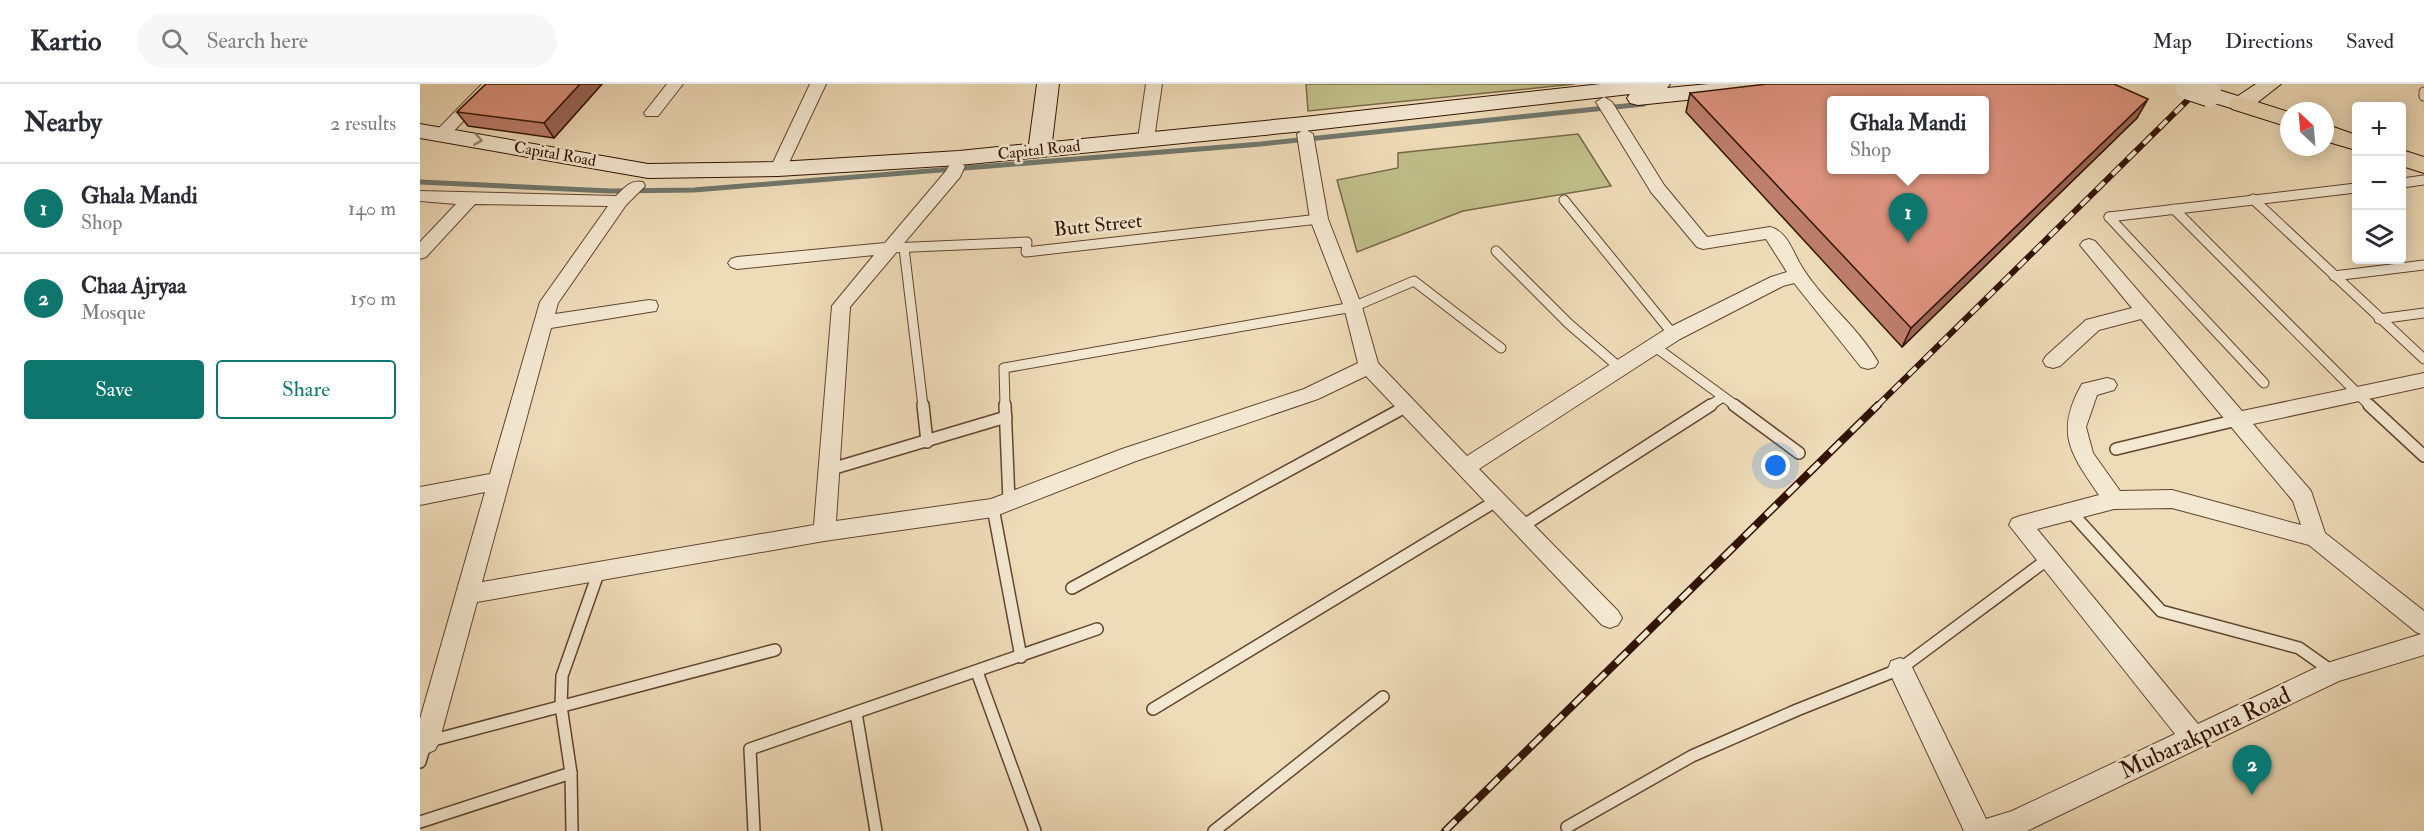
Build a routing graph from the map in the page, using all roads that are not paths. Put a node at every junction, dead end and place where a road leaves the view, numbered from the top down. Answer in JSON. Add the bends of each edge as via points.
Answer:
{"nodes":[{"id":1,"x":491,"y":84,"type":"edge"},
{"id":2,"x":675,"y":84,"type":"edge"},
{"id":3,"x":818,"y":84,"type":"edge"},
{"id":4,"x":1048,"y":84,"type":"edge"},
{"id":5,"x":1154,"y":84,"type":"edge"},
{"id":6,"x":1659,"y":84,"type":"edge"},
{"id":7,"x":1772,"y":84,"type":"edge"},
{"id":8,"x":2270,"y":84,"type":"edge"},
{"id":9,"x":2192,"y":88,"type":"edge"},
{"id":10,"x":1604,"y":102,"type":"junction"},
{"id":11,"x":2241,"y":104,"type":"junction"},
{"id":12,"x":652,"y":113,"type":"dead end"},
{"id":13,"x":2280,"y":117,"type":"edge"},
{"id":14,"x":1305,"y":129,"type":"junction"},
{"id":15,"x":431,"y":133,"type":"edge"},
{"id":16,"x":2334,"y":135,"type":"edge"},
{"id":17,"x":1146,"y":139,"type":"junction"},
{"id":18,"x":2352,"y":142,"type":"edge"},
{"id":19,"x":1036,"y":156,"type":"junction"},
{"id":20,"x":2406,"y":159,"type":"edge"},
{"id":21,"x":2424,"y":165,"type":"edge"},
{"id":22,"x":956,"y":166,"type":"junction"},
{"id":23,"x":778,"y":169,"type":"junction"},
{"id":24,"x":2424,"y":180,"type":"edge"},
{"id":25,"x":2406,"y":182,"type":"edge"},
{"id":26,"x":635,"y":186,"type":"junction"},
{"id":27,"x":2352,"y":188,"type":"edge"},
{"id":28,"x":420,"y":196,"type":"edge"},
{"id":29,"x":2253,"y":199,"type":"junction"},
{"id":30,"x":470,"y":200,"type":"junction"},
{"id":31,"x":1564,"y":200,"type":"dead end"},
{"id":32,"x":2174,"y":209,"type":"junction"},
{"id":33,"x":1319,"y":219,"type":"junction"},
{"id":34,"x":2089,"y":244,"type":"dead end"},
{"id":35,"x":897,"y":248,"type":"junction"},
{"id":36,"x":1496,"y":251,"type":"dead end"},
{"id":37,"x":420,"y":253,"type":"edge"},
{"id":38,"x":737,"y":263,"type":"dead end"},
{"id":39,"x":2419,"y":266,"type":"edge"},
{"id":40,"x":2424,"y":275,"type":"edge"},
{"id":41,"x":1798,"y":276,"type":"junction"},
{"id":42,"x":2334,"y":276,"type":"junction"},
{"id":43,"x":649,"y":306,"type":"dead end"},
{"id":44,"x":1353,"y":307,"type":"junction"},
{"id":45,"x":2146,"y":311,"type":"junction"},
{"id":46,"x":2424,"y":313,"type":"edge"},
{"id":47,"x":2379,"y":319,"type":"junction"},
{"id":48,"x":543,"y":323,"type":"junction"},
{"id":49,"x":1673,"y":334,"type":"junction"},
{"id":50,"x":1654,"y":346,"type":"junction"},
{"id":51,"x":1501,"y":348,"type":"dead end"},
{"id":52,"x":2424,"y":359,"type":"edge"},
{"id":53,"x":2053,"y":361,"type":"dead end"},
{"id":54,"x":1868,"y":362,"type":"dead end"},
{"id":55,"x":1369,"y":366,"type":"junction"},
{"id":56,"x":1620,"y":368,"type":"junction"},
{"id":57,"x":2424,"y":380,"type":"edge"},
{"id":58,"x":2264,"y":383,"type":"dead end"},
{"id":59,"x":2107,"y":385,"type":"dead end"},
{"id":60,"x":2358,"y":395,"type":"junction"},
{"id":61,"x":1723,"y":397,"type":"junction"},
{"id":62,"x":1407,"y":406,"type":"junction"},
{"id":63,"x":1006,"y":417,"type":"junction"},
{"id":64,"x":2237,"y":420,"type":"junction"},
{"id":65,"x":927,"y":442,"type":"junction"},
{"id":66,"x":2116,"y":449,"type":"dead end"},
{"id":67,"x":1798,"y":453,"type":"dead end"},
{"id":68,"x":2424,"y":456,"type":"edge"},
{"id":69,"x":1465,"y":468,"type":"junction"},
{"id":70,"x":828,"y":470,"type":"junction"},
{"id":71,"x":499,"y":481,"type":"junction"},
{"id":72,"x":420,"y":496,"type":"edge"},
{"id":73,"x":2114,"y":500,"type":"junction"},
{"id":74,"x":1496,"y":501,"type":"junction"},
{"id":75,"x":1001,"y":505,"type":"junction"},
{"id":76,"x":2071,"y":512,"type":"junction"},
{"id":77,"x":1521,"y":527,"type":"junction"},
{"id":78,"x":824,"y":532,"type":"junction"},
{"id":79,"x":2316,"y":538,"type":"junction"},
{"id":80,"x":2048,"y":559,"type":"junction"},
{"id":81,"x":599,"y":571,"type":"junction"},
{"id":82,"x":1072,"y":588,"type":"dead end"},
{"id":83,"x":467,"y":594,"type":"junction"},
{"id":84,"x":1610,"y":618,"type":"dead end"},
{"id":85,"x":2424,"y":625,"type":"edge"},
{"id":86,"x":1097,"y":629,"type":"dead end"},
{"id":87,"x":2424,"y":644,"type":"edge"},
{"id":88,"x":775,"y":650,"type":"dead end"},
{"id":89,"x":1022,"y":657,"type":"junction"},
{"id":90,"x":1900,"y":669,"type":"junction"},
{"id":91,"x":977,"y":672,"type":"junction"},
{"id":92,"x":2333,"y":672,"type":"junction"},
{"id":93,"x":1383,"y":696,"type":"dead end"},
{"id":94,"x":561,"y":706,"type":"junction"},
{"id":95,"x":428,"y":708,"type":"edge"},
{"id":96,"x":1153,"y":709,"type":"dead end"},
{"id":97,"x":856,"y":713,"type":"junction"},
{"id":98,"x":2195,"y":738,"type":"junction"},
{"id":99,"x":423,"y":752,"type":"edge"},
{"id":100,"x":571,"y":773,"type":"junction"},
{"id":101,"x":420,"y":822,"type":"edge"},
{"id":102,"x":1567,"y":827,"type":"dead end"},
{"id":103,"x":572,"y":831,"type":"edge"},
{"id":104,"x":754,"y":831,"type":"edge"},
{"id":105,"x":876,"y":831,"type":"edge"},
{"id":106,"x":1035,"y":831,"type":"edge"},
{"id":107,"x":1214,"y":831,"type":"edge"},
{"id":108,"x":1978,"y":831,"type":"edge"},
{"id":109,"x":1989,"y":831,"type":"edge"}],
"edges":[{"from":1,"to":15,"type":"street"},
{"from":2,"to":12,"type":"street"},
{"from":3,"to":23,"type":"street"},
{"from":4,"to":19,"type":"street"},
{"from":5,"to":17,"type":"street"},
{"from":6,"to":14,"type":"street","name":"Capital Road"},
{"from":7,"to":10,"type":"street"},
{"from":8,"to":11,"type":"street"},
{"from":9,"to":11,"type":"street"},
{"from":10,"to":14,"type":"street"},
{"from":10,"to":41,"type":"street","via":[[1657,188],[1702,243],[1770,232]]},
{"from":11,"to":13,"type":"main road"},
{"from":14,"to":17,"type":"street","name":"Capital Road"},
{"from":14,"to":19,"type":"street"},
{"from":14,"to":33,"type":"street"},
{"from":15,"to":26,"type":"street","name":"Capital Road","one_way":true},
{"from":16,"to":18,"type":"main road"},
{"from":17,"to":19,"type":"street","name":"Capital Road"},
{"from":19,"to":22,"type":"street"},
{"from":20,"to":21,"type":"main road"},
{"from":22,"to":23,"type":"street","name":"Capital Road"},
{"from":22,"to":26,"type":"street"},
{"from":22,"to":35,"type":"street"},
{"from":23,"to":26,"type":"street","name":"Capital Road"},
{"from":24,"to":25,"type":"lane"},
{"from":26,"to":30,"type":"street"},
{"from":26,"to":48,"type":"street","via":[[549,302]]},
{"from":27,"to":29,"type":"lane"},
{"from":28,"to":30,"type":"street"},
{"from":29,"to":32,"type":"lane"},
{"from":29,"to":42,"type":"lane"},
{"from":30,"to":37,"type":"street"},
{"from":31,"to":49,"type":"lane"},
{"from":32,"to":58,"type":"lane","via":[[2109,217]]},
{"from":32,"to":60,"type":"lane"},
{"from":33,"to":35,"type":"lane","name":"Butt Street","via":[[1026,252],[1027,242]]},
{"from":33,"to":44,"type":"street"},
{"from":34,"to":45,"type":"street"},
{"from":35,"to":38,"type":"street"},
{"from":35,"to":65,"type":"lane"},
{"from":35,"to":70,"type":"street","via":[[841,306]]},
{"from":36,"to":56,"type":"lane"},
{"from":39,"to":40,"type":"lane"},
{"from":39,"to":42,"type":"lane"},
{"from":41,"to":49,"type":"street","via":[[1777,281]]},
{"from":41,"to":54,"type":"street"},
{"from":42,"to":47,"type":"lane"},
{"from":43,"to":48,"type":"street"},
{"from":44,"to":51,"type":"lane","via":[[1414,281]]},
{"from":44,"to":55,"type":"street"},
{"from":44,"to":63,"type":"lane","via":[[1004,368]]},
{"from":45,"to":53,"type":"street","via":[[2093,325]]},
{"from":45,"to":64,"type":"street"},
{"from":46,"to":47,"type":"lane"},
{"from":47,"to":52,"type":"lane"},
{"from":48,"to":71,"type":"street"},
{"from":49,"to":50,"type":"street"},
{"from":50,"to":56,"type":"street"},
{"from":50,"to":61,"type":"lane"},
{"from":55,"to":62,"type":"street"},
{"from":55,"to":75,"type":"street","via":[[1311,394],[1129,455]]},
{"from":56,"to":69,"type":"street"},
{"from":57,"to":60,"type":"street"},
{"from":59,"to":73,"type":"street","via":[[2089,389],[2076,427],[2083,455]]},
{"from":60,"to":64,"type":"street"},
{"from":60,"to":68,"type":"lane"},
{"from":61,"to":67,"type":"lane"},
{"from":61,"to":77,"type":"lane"},
{"from":62,"to":69,"type":"street"},
{"from":62,"to":82,"type":"lane"},
{"from":63,"to":65,"type":"lane"},
{"from":63,"to":75,"type":"lane"},
{"from":64,"to":66,"type":"lane"},
{"from":64,"to":79,"type":"street","via":[[2303,497]]},
{"from":65,"to":70,"type":"lane"},
{"from":69,"to":74,"type":"street"},
{"from":70,"to":78,"type":"street"},
{"from":71,"to":72,"type":"street"},
{"from":71,"to":83,"type":"street"},
{"from":73,"to":76,"type":"street"},
{"from":73,"to":79,"type":"street","via":[[2172,499]]},
{"from":74,"to":77,"type":"street"},
{"from":74,"to":96,"type":"lane"},
{"from":75,"to":78,"type":"street"},
{"from":75,"to":89,"type":"lane"},
{"from":76,"to":80,"type":"street","via":[[2020,525]]},
{"from":76,"to":92,"type":"lane","via":[[2161,611],[2299,648]]},
{"from":77,"to":84,"type":"street"},
{"from":78,"to":81,"type":"street"},
{"from":79,"to":85,"type":"street"},
{"from":80,"to":90,"type":"lane"},
{"from":80,"to":98,"type":"street"},
{"from":81,"to":83,"type":"street"},
{"from":81,"to":94,"type":"lane","via":[[562,676]]},
{"from":83,"to":95,"type":"street"},
{"from":86,"to":89,"type":"lane"},
{"from":87,"to":92,"type":"street","name":"Mubarakpura Road"},
{"from":88,"to":94,"type":"lane"},
{"from":89,"to":91,"type":"lane"},
{"from":90,"to":102,"type":"lane","via":[[1692,756]]},
{"from":90,"to":108,"type":"street"},
{"from":91,"to":97,"type":"lane"},
{"from":91,"to":106,"type":"lane"},
{"from":92,"to":98,"type":"street","name":"Mubarakpura Road"},
{"from":93,"to":107,"type":"lane"},
{"from":94,"to":99,"type":"lane"},
{"from":94,"to":100,"type":"lane"},
{"from":95,"to":99,"type":"street"},
{"from":97,"to":104,"type":"lane","via":[[750,749]]},
{"from":97,"to":105,"type":"lane"},
{"from":98,"to":109,"type":"street","name":"Mubarakpura Road","via":[[2015,823]]},
{"from":100,"to":101,"type":"lane"},
{"from":100,"to":103,"type":"lane"}]}
